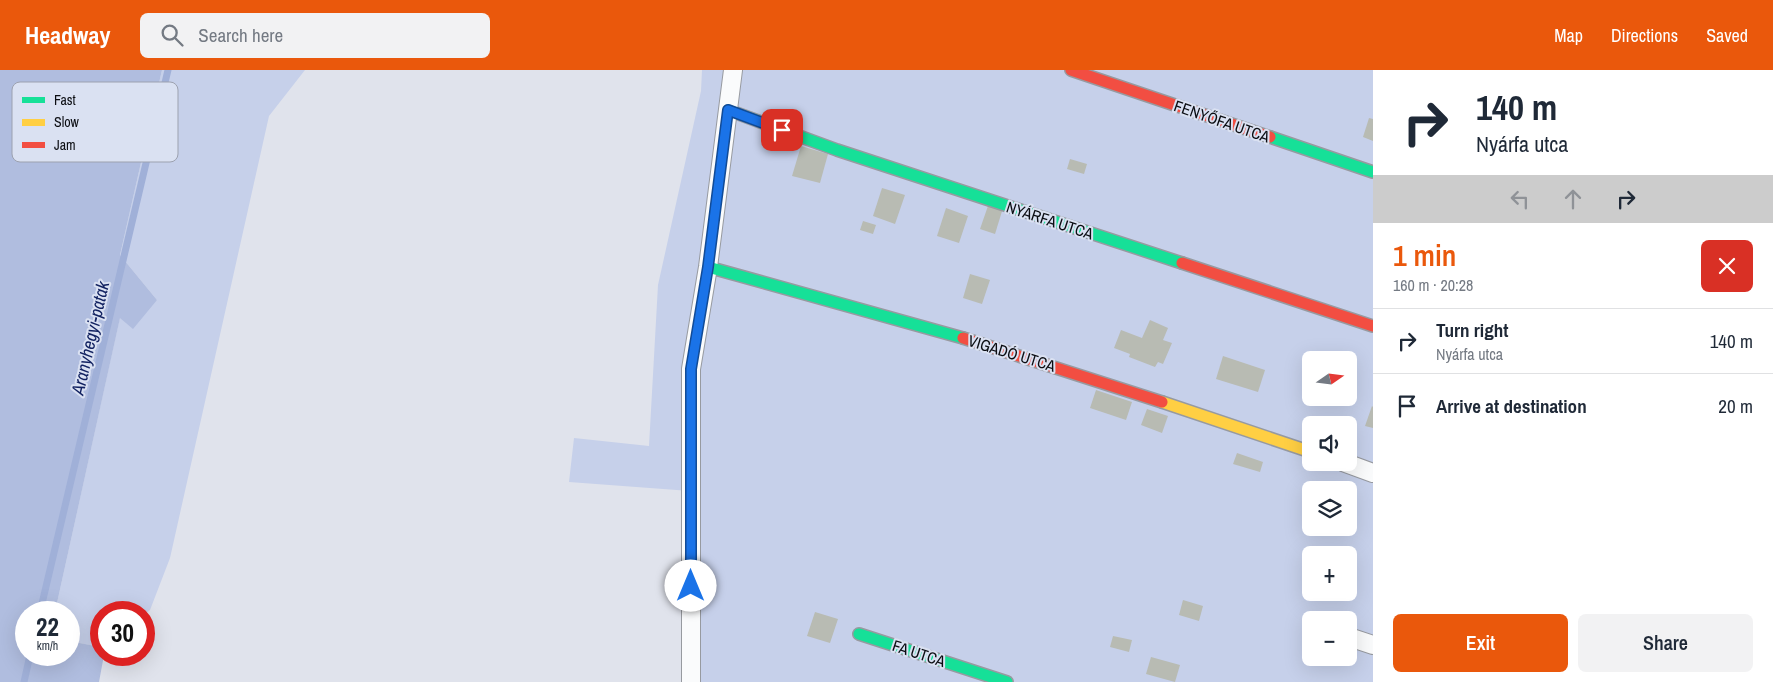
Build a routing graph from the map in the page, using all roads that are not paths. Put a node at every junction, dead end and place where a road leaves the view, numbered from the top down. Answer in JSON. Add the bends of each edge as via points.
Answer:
{"nodes":[{"id":1,"x":733,"y":70,"type":"edge"},
{"id":2,"x":1072,"y":70,"type":"edge"},
{"id":3,"x":728,"y":110,"type":"junction"},
{"id":4,"x":1373,"y":172,"type":"edge"},
{"id":5,"x":708,"y":267,"type":"junction"},
{"id":6,"x":1373,"y":326,"type":"edge"},
{"id":7,"x":1302,"y":449,"type":"edge"},
{"id":8,"x":1357,"y":467,"type":"edge"},
{"id":9,"x":1373,"y":473,"type":"edge"},
{"id":10,"x":859,"y":634,"type":"dead end"},
{"id":11,"x":1357,"y":640,"type":"edge"},
{"id":12,"x":1373,"y":645,"type":"edge"},
{"id":13,"x":691,"y":682,"type":"edge"},
{"id":14,"x":1007,"y":682,"type":"edge"}],
"edges":[{"from":1,"to":3,"type":"street"},
{"from":2,"to":4,"type":"street","name":"FENYŐFA UTCA"},
{"from":3,"to":5,"type":"street"},
{"from":3,"to":6,"type":"street","name":"NYÁRFA UTCA","via":[[836,150]]},
{"from":5,"to":7,"type":"street","name":"VIGADÓ UTCA","via":[[963,338]]},
{"from":5,"to":13,"type":"street","via":[[691,369]]},
{"from":8,"to":9,"type":"street"},
{"from":10,"to":14,"type":"street","name":"FA UTCA"},
{"from":11,"to":12,"type":"street"}]}
